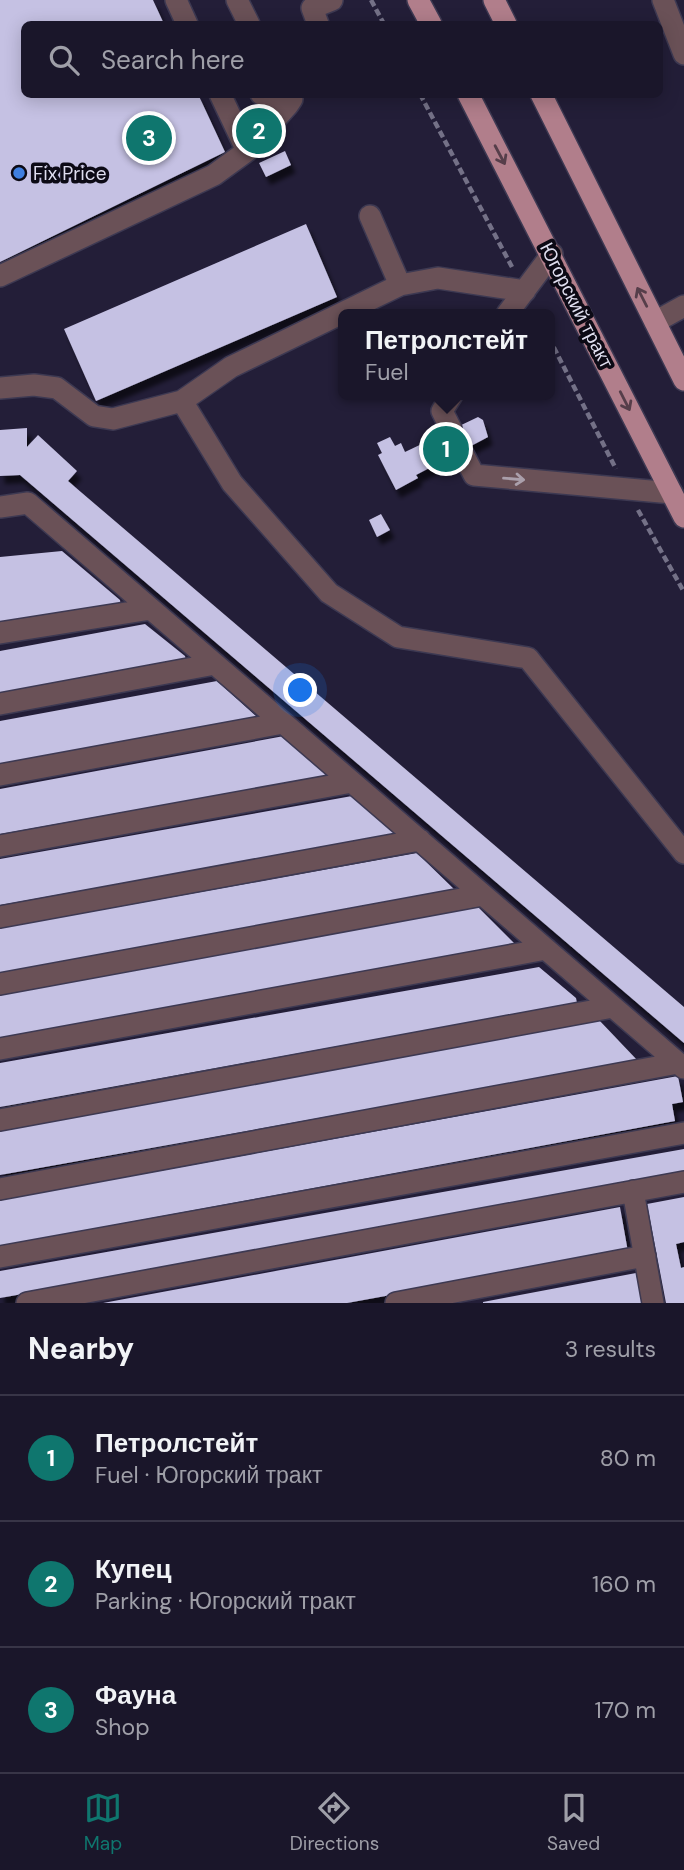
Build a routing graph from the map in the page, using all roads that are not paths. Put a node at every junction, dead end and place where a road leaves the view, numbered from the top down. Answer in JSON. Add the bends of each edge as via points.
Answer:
{"nodes":[{"id":1,"x":176,"y":0,"type":"edge"},
{"id":2,"x":237,"y":0,"type":"edge"},
{"id":3,"x":332,"y":0,"type":"edge"},
{"id":4,"x":418,"y":0,"type":"edge"},
{"id":5,"x":494,"y":0,"type":"edge"},
{"id":6,"x":666,"y":1,"type":"edge"},
{"id":7,"x":312,"y":11,"type":"edge"},
{"id":8,"x":186,"y":21,"type":"edge"},
{"id":9,"x":248,"y":21,"type":"edge"},
{"id":10,"x":429,"y":21,"type":"edge"},
{"id":11,"x":504,"y":21,"type":"edge"},
{"id":12,"x":684,"y":54,"type":"edge"},
{"id":13,"x":222,"y":98,"type":"edge"},
{"id":14,"x":289,"y":98,"type":"edge"},
{"id":15,"x":470,"y":98,"type":"edge"},
{"id":16,"x":543,"y":98,"type":"edge"},
{"id":17,"x":247,"y":152,"type":"junction"},
{"id":18,"x":370,"y":216,"type":"dead end"},
{"id":19,"x":552,"y":254,"type":"junction"},
{"id":20,"x":0,"y":276,"type":"edge"},
{"id":21,"x":400,"y":285,"type":"junction"},
{"id":22,"x":525,"y":290,"type":"junction"},
{"id":23,"x":684,"y":306,"type":"edge"},
{"id":24,"x":351,"y":309,"type":"edge"},
{"id":25,"x":511,"y":309,"type":"edge"},
{"id":26,"x":338,"y":315,"type":"edge"},
{"id":27,"x":654,"y":322,"type":"junction"},
{"id":28,"x":684,"y":380,"type":"edge"},
{"id":29,"x":0,"y":388,"type":"edge"},
{"id":30,"x":449,"y":400,"type":"edge"},
{"id":31,"x":182,"y":401,"type":"junction"},
{"id":32,"x":451,"y":429,"type":"dead end"},
{"id":33,"x":461,"y":450,"type":"dead end"},
{"id":34,"x":672,"y":493,"type":"junction"},
{"id":35,"x":0,"y":507,"type":"edge"},
{"id":36,"x":684,"y":517,"type":"edge"},
{"id":37,"x":150,"y":609,"type":"junction"},
{"id":38,"x":0,"y":634,"type":"edge"},
{"id":39,"x":215,"y":664,"type":"junction"},
{"id":40,"x":0,"y":704,"type":"edge"},
{"id":41,"x":283,"y":723,"type":"junction"},
{"id":42,"x":0,"y":775,"type":"edge"},
{"id":43,"x":352,"y":782,"type":"junction"},
{"id":44,"x":419,"y":840,"type":"junction"},
{"id":45,"x":0,"y":846,"type":"edge"},
{"id":46,"x":684,"y":853,"type":"edge"},
{"id":47,"x":483,"y":895,"type":"junction"},
{"id":48,"x":0,"y":917,"type":"edge"},
{"id":49,"x":546,"y":948,"type":"junction"},
{"id":50,"x":0,"y":984,"type":"edge"},
{"id":51,"x":613,"y":1007,"type":"junction"},
{"id":52,"x":0,"y":1049,"type":"edge"},
{"id":53,"x":681,"y":1065,"type":"edge"},
{"id":54,"x":0,"y":1120,"type":"edge"},
{"id":55,"x":684,"y":1133,"type":"edge"},
{"id":56,"x":684,"y":1182,"type":"edge"},
{"id":57,"x":0,"y":1189,"type":"edge"},
{"id":58,"x":633,"y":1191,"type":"junction"},
{"id":59,"x":0,"y":1256,"type":"edge"},
{"id":60,"x":645,"y":1256,"type":"junction"},
{"id":61,"x":27,"y":1303,"type":"edge"},
{"id":62,"x":396,"y":1303,"type":"edge"},
{"id":63,"x":653,"y":1303,"type":"edge"}],
"edges":[{"from":1,"to":8,"type":"lane"},
{"from":2,"to":9,"type":"lane"},
{"from":3,"to":7,"type":"lane"},
{"from":4,"to":10,"type":"main road"},
{"from":5,"to":11,"type":"main road"},
{"from":6,"to":12,"type":"lane"},
{"from":13,"to":17,"type":"lane"},
{"from":14,"to":17,"type":"lane"},
{"from":15,"to":19,"type":"main road","name":"Югорский тракт","one_way":true},
{"from":27,"to":16,"type":"main road","one_way":true},
{"from":17,"to":20,"type":"lane","via":[[214,175]]},
{"from":18,"to":21,"type":"lane"},
{"from":19,"to":22,"type":"lane"},
{"from":19,"to":34,"type":"main road","name":"Югорский тракт","one_way":true},
{"from":21,"to":22,"type":"lane","via":[[438,278]]},
{"from":21,"to":24,"type":"lane"},
{"from":22,"to":25,"type":"lane"},
{"from":23,"to":27,"type":"lane"},
{"from":26,"to":31,"type":"lane","via":[[231,367]]},
{"from":27,"to":28,"type":"main road"},
{"from":29,"to":31,"type":"lane","via":[[57,388],[94,416],[113,419]]},
{"from":30,"to":32,"type":"lane","via":[[442,411]]},
{"from":31,"to":46,"type":"lane","via":[[232,483],[329,593],[398,637],[528,658]]},
{"from":33,"to":34,"type":"lane","one_way":true,"via":[[474,475]]},
{"from":34,"to":36,"type":"main road","name":"Югорский тракт"},
{"from":35,"to":37,"type":"lane","via":[[28,503]]},
{"from":37,"to":38,"type":"lane"},
{"from":37,"to":39,"type":"lane"},
{"from":39,"to":40,"type":"lane"},
{"from":39,"to":41,"type":"lane"},
{"from":41,"to":42,"type":"lane"},
{"from":41,"to":43,"type":"lane"},
{"from":43,"to":44,"type":"lane"},
{"from":43,"to":45,"type":"lane"},
{"from":44,"to":47,"type":"lane"},
{"from":44,"to":48,"type":"lane"},
{"from":47,"to":49,"type":"lane"},
{"from":47,"to":50,"type":"lane"},
{"from":49,"to":51,"type":"lane"},
{"from":49,"to":52,"type":"lane"},
{"from":51,"to":53,"type":"lane"},
{"from":51,"to":54,"type":"lane"},
{"from":53,"to":57,"type":"lane"},
{"from":55,"to":59,"type":"lane"},
{"from":56,"to":58,"type":"lane"},
{"from":58,"to":60,"type":"lane"},
{"from":58,"to":61,"type":"lane"},
{"from":60,"to":62,"type":"lane"},
{"from":60,"to":63,"type":"lane"}]}
